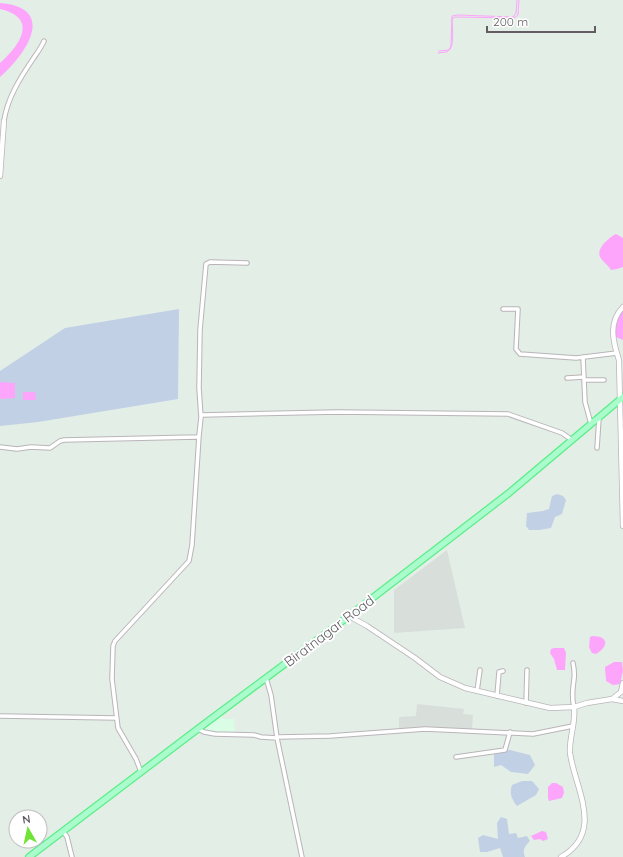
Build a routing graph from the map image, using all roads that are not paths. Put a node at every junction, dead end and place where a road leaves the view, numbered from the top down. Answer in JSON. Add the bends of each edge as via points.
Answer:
{"nodes":[{"id":1,"x":44,"y":41,"type":"dead end"},
{"id":2,"x":4,"y":121,"type":"joint"},
{"id":3,"x":0,"y":176,"type":"edge"},
{"id":4,"x":246,"y":263,"type":"dead end"},
{"id":5,"x":623,"y":307,"type":"edge"},
{"id":6,"x":503,"y":309,"type":"dead end"},
{"id":7,"x":617,"y":353,"type":"junction"},
{"id":8,"x":583,"y":358,"type":"junction"},
{"id":9,"x":567,"y":378,"type":"dead end"},
{"id":10,"x":584,"y":379,"type":"junction"},
{"id":11,"x":604,"y":380,"type":"dead end"},
{"id":12,"x":621,"y":398,"type":"edge"},
{"id":13,"x":201,"y":417,"type":"junction"},
{"id":14,"x":599,"y":417,"type":"junction"},
{"id":15,"x":590,"y":424,"type":"junction"},
{"id":16,"x":199,"y":436,"type":"junction"},
{"id":17,"x":572,"y":440,"type":"junction"},
{"id":18,"x":0,"y":448,"type":"edge"},
{"id":19,"x":597,"y":448,"type":"dead end"},
{"id":20,"x":622,"y":459,"type":"edge"},
{"id":21,"x":623,"y":492,"type":"edge"},
{"id":22,"x":623,"y":508,"type":"edge"},
{"id":23,"x":623,"y":526,"type":"edge"},
{"id":24,"x":349,"y":616,"type":"junction"},
{"id":25,"x":573,"y":663,"type":"dead end"},
{"id":26,"x":480,"y":670,"type":"dead end"},
{"id":27,"x":527,"y":670,"type":"dead end"},
{"id":28,"x":503,"y":671,"type":"dead end"},
{"id":29,"x":266,"y":678,"type":"junction"},
{"id":30,"x":623,"y":683,"type":"edge"},
{"id":31,"x":477,"y":691,"type":"junction"},
{"id":32,"x":621,"y":692,"type":"junction"},
{"id":33,"x":497,"y":696,"type":"junction"},
{"id":34,"x":612,"y":699,"type":"junction"},
{"id":35,"x":622,"y":701,"type":"edge"},
{"id":36,"x":526,"y":703,"type":"junction"},
{"id":37,"x":574,"y":707,"type":"junction"},
{"id":38,"x":0,"y":716,"type":"edge"},
{"id":39,"x":116,"y":718,"type":"junction"},
{"id":40,"x":572,"y":726,"type":"junction"},
{"id":41,"x":198,"y":729,"type":"junction"},
{"id":42,"x":510,"y":732,"type":"junction"},
{"id":43,"x":276,"y":738,"type":"junction"},
{"id":44,"x":456,"y":757,"type":"dead end"},
{"id":45,"x":141,"y":772,"type":"junction"},
{"id":46,"x":63,"y":831,"type":"junction"},
{"id":47,"x":28,"y":857,"type":"edge"},
{"id":48,"x":72,"y":857,"type":"edge"},
{"id":49,"x":302,"y":857,"type":"edge"},
{"id":50,"x":561,"y":857,"type":"edge"}],
"edges":[{"from":1,"to":2,"type":"street","via":[[16,87],[5,110]]},
{"from":2,"to":3,"type":"street"},
{"from":4,"to":13,"type":"street","via":[[206,264],[200,330]]},
{"from":5,"to":7,"type":"street","via":[[613,325]]},
{"from":6,"to":8,"type":"street","via":[[518,309],[516,349],[520,354]]},
{"from":7,"to":8,"type":"street"},
{"from":7,"to":12,"type":"street"},
{"from":8,"to":10,"type":"street"},
{"from":9,"to":10,"type":"street"},
{"from":10,"to":11,"type":"street"},
{"from":10,"to":15,"type":"street","via":[[585,402]]},
{"from":12,"to":14,"type":"main road","name":"Biratnagar Road"},
{"from":12,"to":20,"type":"street"},
{"from":13,"to":16,"type":"street"},
{"from":13,"to":17,"type":"street","via":[[205,414],[353,412],[508,414],[562,433]]},
{"from":14,"to":15,"type":"main road","name":"Biratnagar Road"},
{"from":14,"to":19,"type":"street"},
{"from":15,"to":17,"type":"main road","name":"Biratnagar Road"},
{"from":16,"to":18,"type":"street","via":[[64,440],[50,448]]},
{"from":16,"to":39,"type":"street","via":[[190,560],[112,646]]},
{"from":17,"to":24,"type":"main road","name":"Biratnagar Road","via":[[509,493]]},
{"from":20,"to":21,"type":"street"},
{"from":21,"to":22,"type":"street"},
{"from":22,"to":23,"type":"street"},
{"from":24,"to":29,"type":"main road","name":"Biratnagar Road"},
{"from":24,"to":31,"type":"street","via":[[440,677]]},
{"from":25,"to":37,"type":"street"},
{"from":26,"to":31,"type":"street"},
{"from":27,"to":36,"type":"street"},
{"from":28,"to":33,"type":"street","via":[[500,672]]},
{"from":29,"to":41,"type":"main road","name":"Biratnagar Road"},
{"from":29,"to":43,"type":"street","via":[[271,695]]},
{"from":30,"to":32,"type":"street"},
{"from":31,"to":33,"type":"street"},
{"from":32,"to":34,"type":"street"},
{"from":32,"to":35,"type":"street"},
{"from":33,"to":36,"type":"street"},
{"from":34,"to":35,"type":"street"},
{"from":34,"to":37,"type":"street"},
{"from":36,"to":37,"type":"street","via":[[550,708]]},
{"from":37,"to":40,"type":"street"},
{"from":38,"to":39,"type":"street"},
{"from":39,"to":45,"type":"street","via":[[120,735],[136,759]]},
{"from":40,"to":42,"type":"street","via":[[533,734]]},
{"from":40,"to":50,"type":"street","via":[[570,755],[585,817],[582,836],[567,854]]},
{"from":41,"to":43,"type":"street","via":[[215,734]]},
{"from":41,"to":45,"type":"main road","name":"Biratnagar Road"},
{"from":42,"to":43,"type":"street","via":[[425,730]]},
{"from":42,"to":44,"type":"street","via":[[505,750]]},
{"from":43,"to":49,"type":"street"},
{"from":45,"to":46,"type":"main road","name":"Biratnagar Road"},
{"from":46,"to":47,"type":"main road","name":"Biratnagar Road"},
{"from":46,"to":48,"type":"street"}]}
